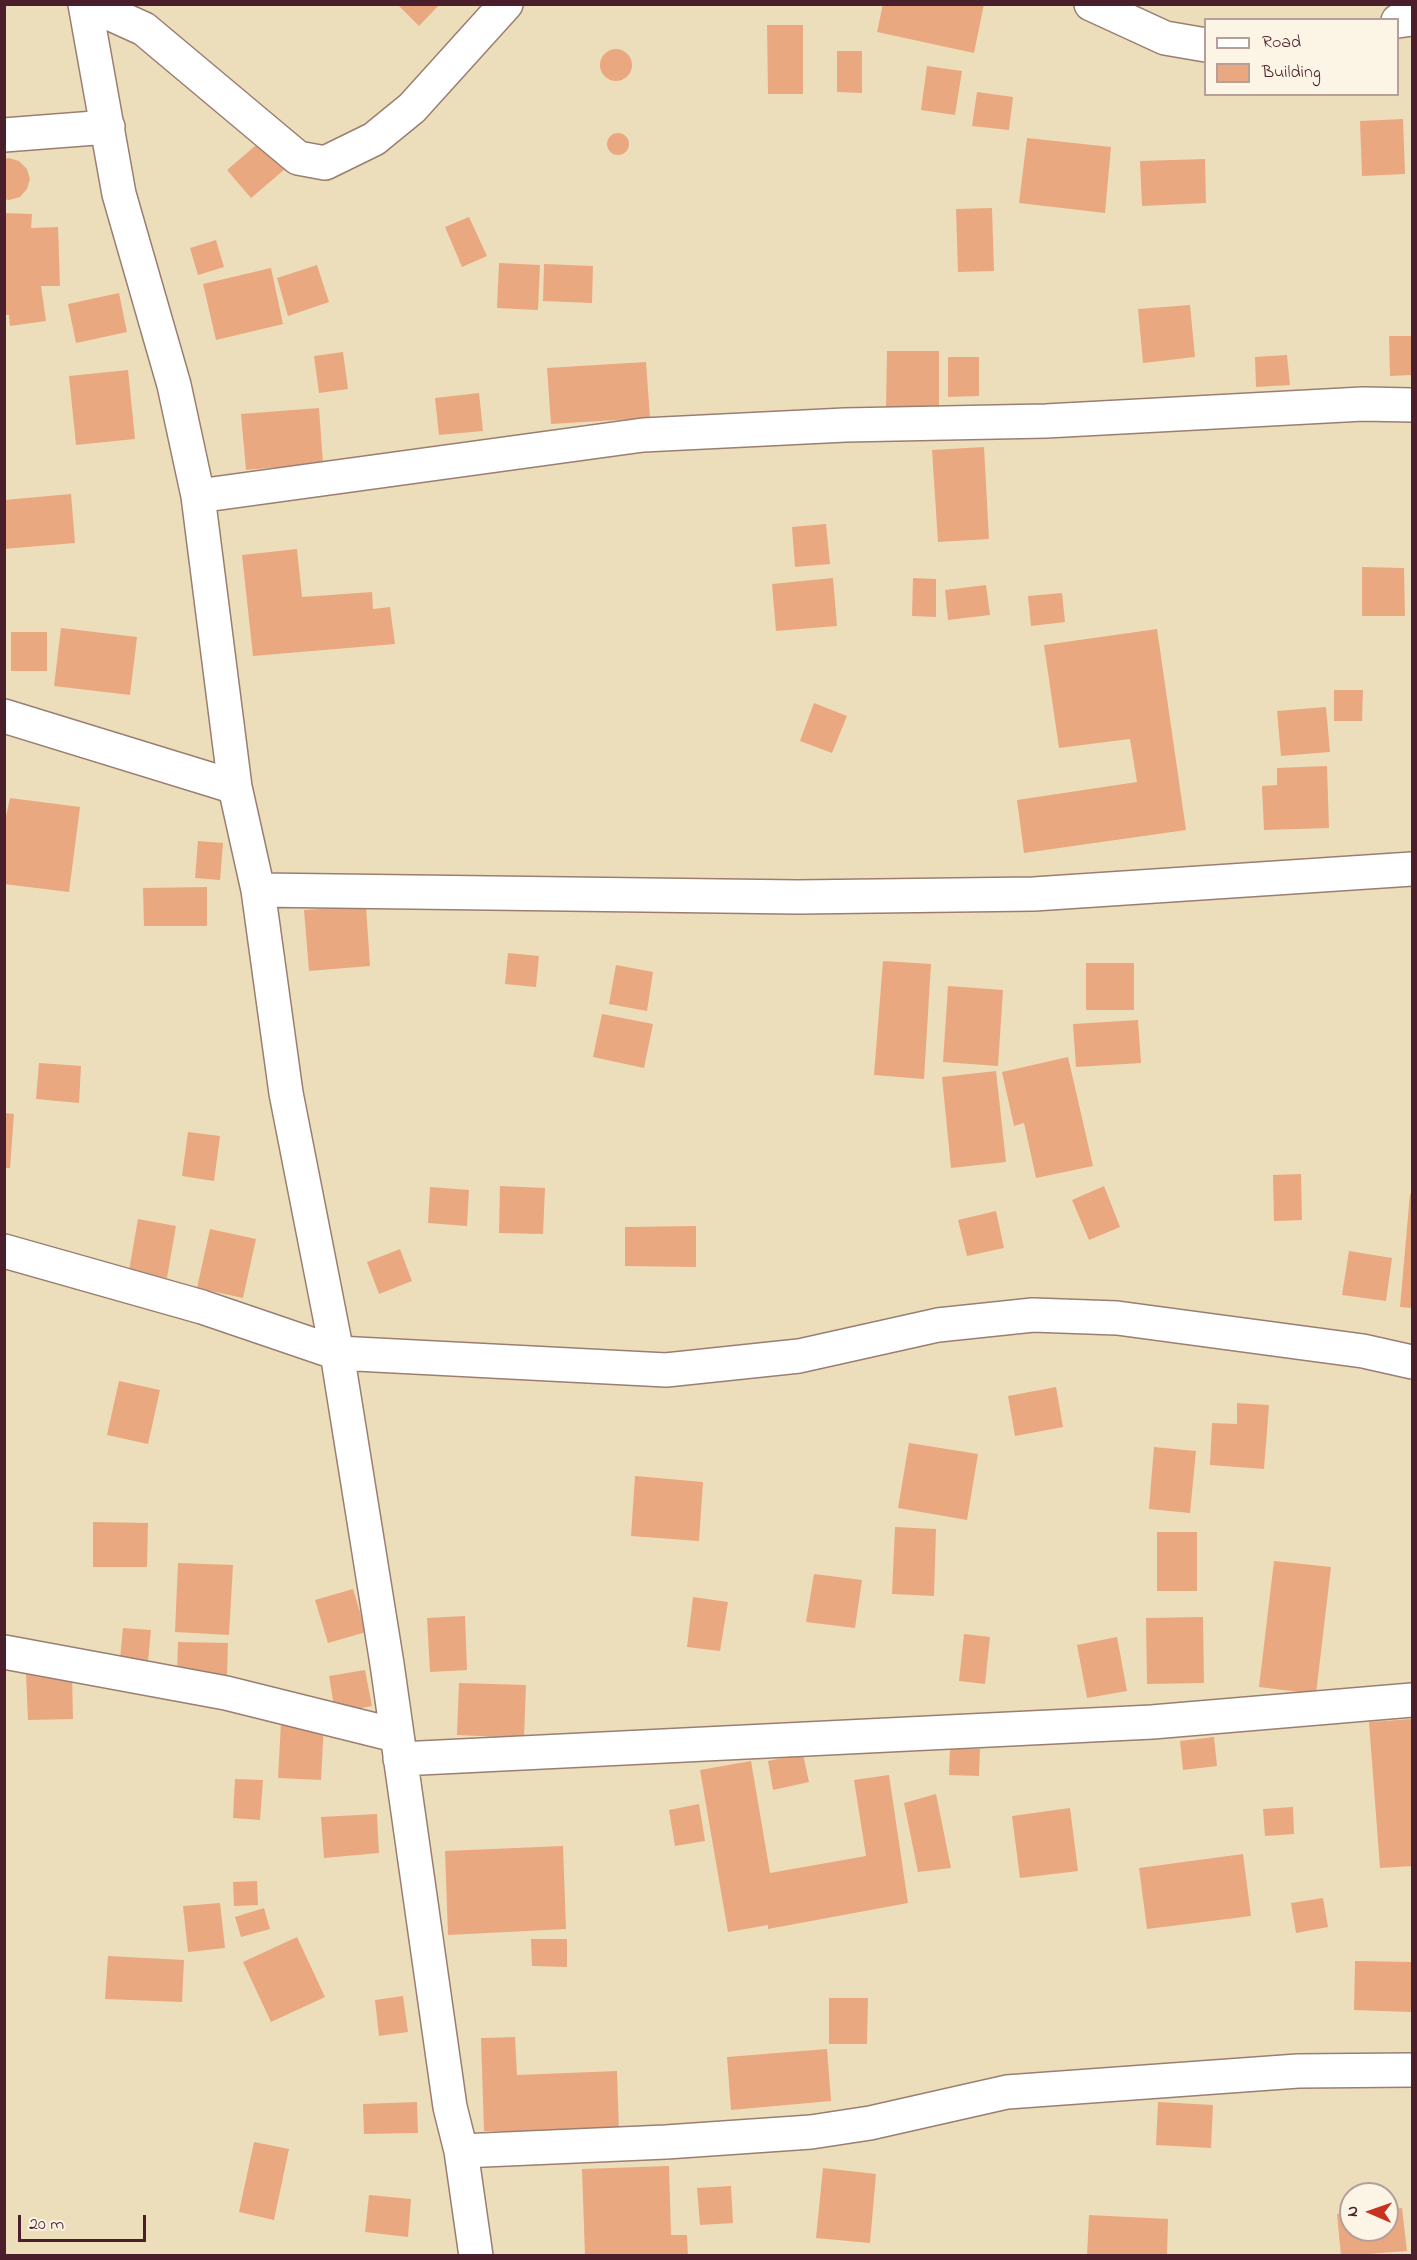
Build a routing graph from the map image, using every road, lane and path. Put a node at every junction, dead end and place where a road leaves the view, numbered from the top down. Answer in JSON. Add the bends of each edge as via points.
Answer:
{"nodes":[{"id":1,"x":87,"y":4,"type":"edge"},
{"id":2,"x":506,"y":4,"type":"edge"},
{"id":3,"x":1091,"y":4,"type":"edge"},
{"id":4,"x":1204,"y":45,"type":"edge"},
{"id":5,"x":108,"y":128,"type":"junction"},
{"id":6,"x":4,"y":135,"type":"edge"},
{"id":7,"x":1413,"y":405,"type":"edge"},
{"id":8,"x":198,"y":496,"type":"junction"},
{"id":9,"x":4,"y":716,"type":"edge"},
{"id":10,"x":236,"y":787,"type":"junction"},
{"id":11,"x":1413,"y":869,"type":"edge"},
{"id":12,"x":258,"y":890,"type":"junction"},
{"id":13,"x":4,"y":1251,"type":"edge"},
{"id":14,"x":338,"y":1353,"type":"junction"},
{"id":15,"x":1413,"y":1362,"type":"edge"},
{"id":16,"x":4,"y":1652,"type":"edge"},
{"id":17,"x":1413,"y":1700,"type":"edge"},
{"id":18,"x":397,"y":1747,"type":"junction"},
{"id":19,"x":1413,"y":2070,"type":"edge"},
{"id":20,"x":461,"y":2151,"type":"junction"},
{"id":21,"x":476,"y":2256,"type":"edge"}],
"edges":[{"from":1,"to":2,"type":"street","via":[[144,29],[298,158],[324,163],[374,139],[412,108]]},
{"from":1,"to":5,"type":"street"},
{"from":3,"to":4,"type":"street","via":[[1165,38]]},
{"from":5,"to":6,"type":"street"},
{"from":5,"to":8,"type":"street","via":[[119,194],[174,385]]},
{"from":7,"to":8,"type":"street","via":[[643,435]]},
{"from":8,"to":10,"type":"street"},
{"from":9,"to":10,"type":"street"},
{"from":10,"to":12,"type":"street"},
{"from":11,"to":12,"type":"street","via":[[1034,894],[798,897]]},
{"from":12,"to":14,"type":"street","via":[[286,1093]]},
{"from":13,"to":14,"type":"street","via":[[202,1307]]},
{"from":14,"to":15,"type":"street","via":[[666,1370],[800,1356],[938,1325],[1033,1316],[1117,1318]]},
{"from":14,"to":18,"type":"street"},
{"from":16,"to":18,"type":"street","via":[[226,1693]]},
{"from":17,"to":18,"type":"street","via":[[1152,1722]]},
{"from":18,"to":20,"type":"street","via":[[450,2107]]},
{"from":19,"to":20,"type":"street","via":[[1298,2071],[1007,2092],[811,2132]]},
{"from":20,"to":21,"type":"street"}]}
